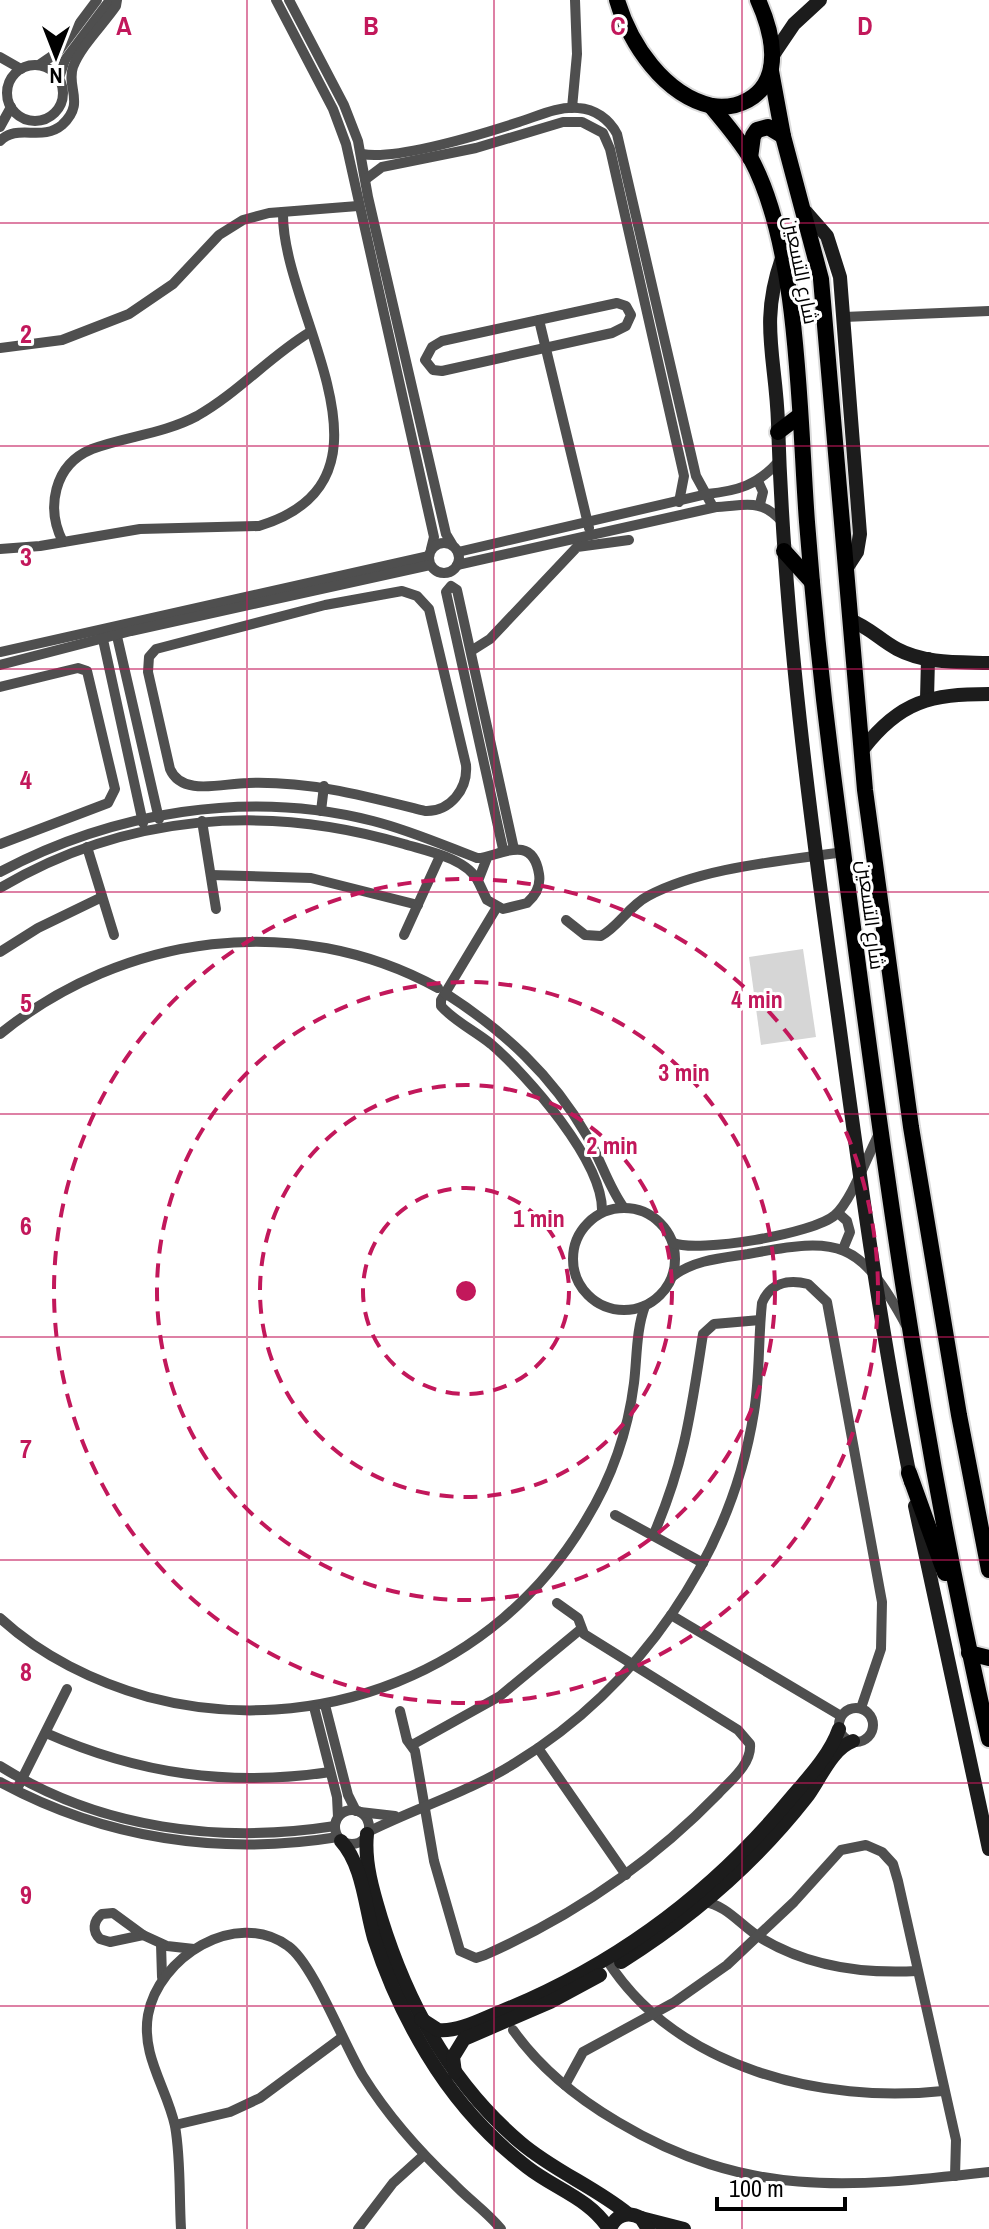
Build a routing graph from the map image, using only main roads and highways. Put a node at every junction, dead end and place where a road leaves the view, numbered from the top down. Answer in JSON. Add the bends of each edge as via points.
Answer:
{"nodes":[{"id":1,"x":617,"y":0,"type":"edge"},
{"id":2,"x":758,"y":0,"type":"edge"},
{"id":3,"x":772,"y":63,"type":"junction"},
{"id":4,"x":711,"y":106,"type":"junction"},
{"id":5,"x":783,"y":136,"type":"junction"},
{"id":6,"x":750,"y":158,"type":"junction"},
{"id":7,"x":799,"y":416,"type":"junction"},
{"id":8,"x":778,"y":432,"type":"road end"},
{"id":9,"x":784,"y":551,"type":"road end"},
{"id":10,"x":812,"y":582,"type":"junction"},
{"id":11,"x":909,"y":1473,"type":"road end"},
{"id":12,"x":989,"y":1570,"type":"edge"},
{"id":13,"x":961,"y":1618,"type":"junction"},
{"id":14,"x":969,"y":1653,"type":"junction"},
{"id":15,"x":989,"y":1658,"type":"edge"},
{"id":16,"x":984,"y":1686,"type":"edge"},
{"id":17,"x":989,"y":1739,"type":"edge"}],
"edges":[{"from":1,"to":4,"type":"main road","via":[[629,33],[649,63],[676,87]]},
{"from":2,"to":3,"type":"main road","name":"شارع التسعين"},
{"from":3,"to":4,"type":"main road","via":[[759,92],[747,101]]},
{"from":3,"to":5,"type":"main road","name":"شارع التسعين"},
{"from":4,"to":6,"type":"main road","name":"شارع التسعين"},
{"from":5,"to":6,"type":"main road","via":[[768,127],[757,130]]},
{"from":5,"to":12,"type":"main road","name":"شارع التسعين","via":[[806,212],[825,307],[865,790],[911,1127]]},
{"from":6,"to":7,"type":"main road","name":"شارع التسعين","via":[[782,258]]},
{"from":7,"to":8,"type":"main road"},
{"from":7,"to":10,"type":"main road","name":"شارع التسعين"},
{"from":9,"to":10,"type":"main road"},
{"from":10,"to":13,"type":"main road","name":"شارع التسعين","via":[[879,1134]]},
{"from":11,"to":13,"type":"main road"},
{"from":13,"to":14,"type":"main road","name":"شارع التسعين"},
{"from":14,"to":15,"type":"main road"},
{"from":14,"to":16,"type":"main road","name":"شارع التسعين"},
{"from":16,"to":17,"type":"main road","name":"شارع التسعين"}]}
